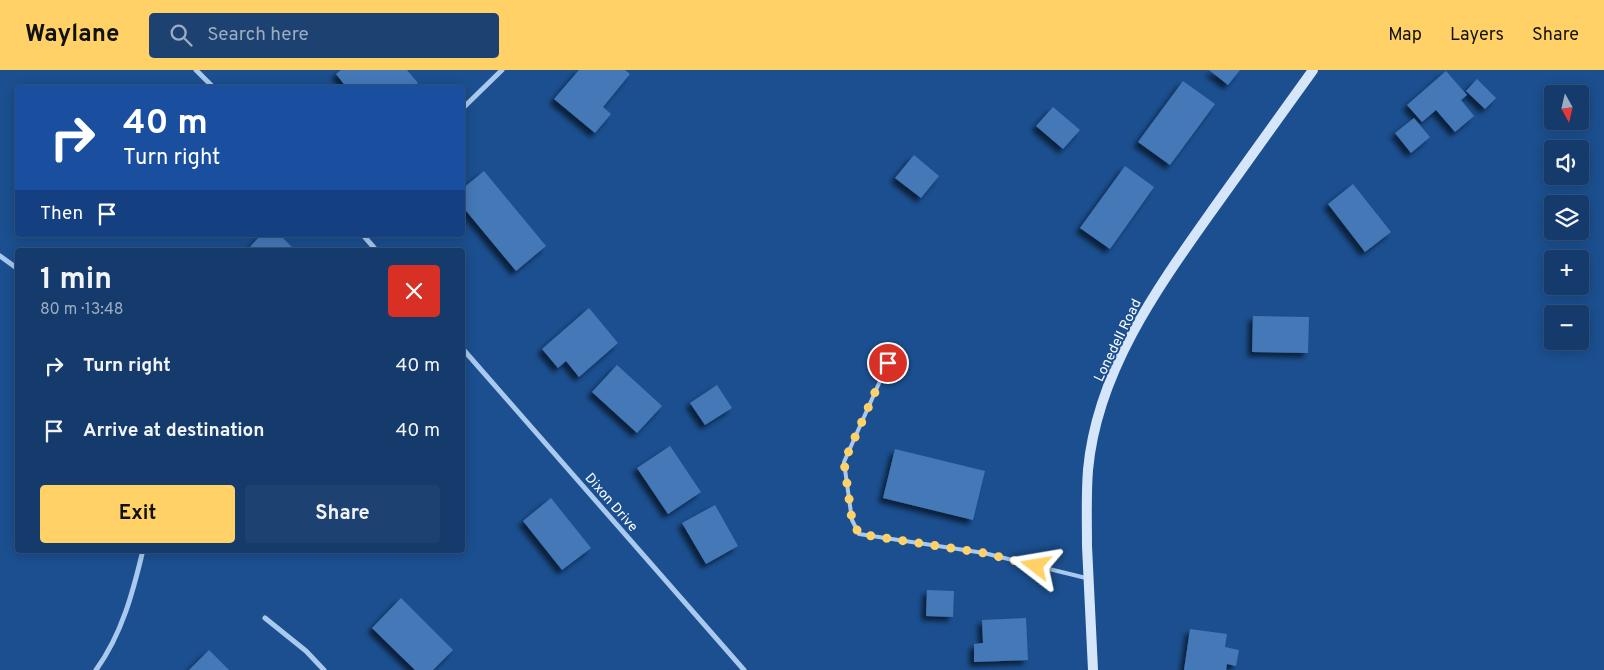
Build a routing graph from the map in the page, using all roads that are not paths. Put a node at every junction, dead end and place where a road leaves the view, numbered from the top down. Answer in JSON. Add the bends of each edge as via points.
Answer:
{"nodes":[{"id":1,"x":196,"y":70,"type":"edge"},
{"id":2,"x":502,"y":70,"type":"edge"},
{"id":3,"x":1313,"y":70,"type":"edge"},
{"id":4,"x":211,"y":85,"type":"edge"},
{"id":5,"x":465,"y":106,"type":"edge"},
{"id":6,"x":365,"y":237,"type":"edge"},
{"id":7,"x":374,"y":248,"type":"edge"},
{"id":8,"x":0,"y":256,"type":"edge"},
{"id":9,"x":15,"y":267,"type":"edge"},
{"id":10,"x":465,"y":351,"type":"edge"},
{"id":11,"x":888,"y":363,"type":"dead end"},
{"id":12,"x":142,"y":553,"type":"edge"},
{"id":13,"x":1088,"y":579,"type":"junction"},
{"id":14,"x":265,"y":618,"type":"dead end"},
{"id":15,"x":96,"y":670,"type":"edge"},
{"id":16,"x":324,"y":670,"type":"edge"},
{"id":17,"x":744,"y":670,"type":"edge"},
{"id":18,"x":1093,"y":670,"type":"edge"}],
"edges":[{"from":1,"to":4,"type":"street"},
{"from":2,"to":5,"type":"street"},
{"from":3,"to":13,"type":"street","name":"Lonedell Road","via":[[1164,279],[1119,360],[1098,418],[1088,470]]},
{"from":6,"to":7,"type":"street"},
{"from":8,"to":9,"type":"street"},
{"from":10,"to":17,"type":"street","name":"Dixon Drive"},
{"from":11,"to":13,"type":"lane","via":[[844,462],[852,520],[859,534],[984,553]]},
{"from":12,"to":15,"type":"street","via":[[132,595],[115,638]]},
{"from":13,"to":18,"type":"street","name":"Lonedell Road"},
{"from":14,"to":16,"type":"street"}]}
